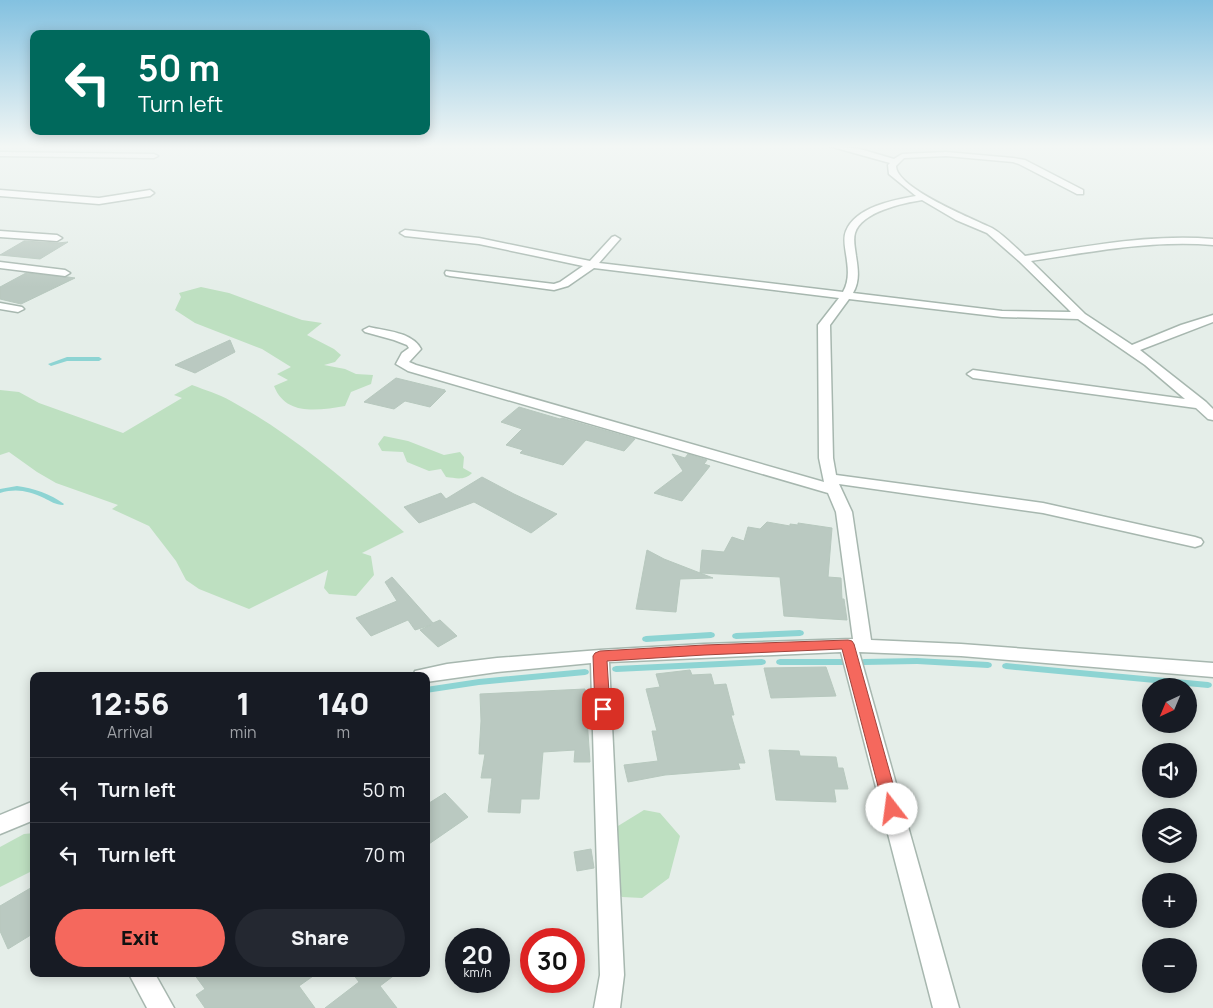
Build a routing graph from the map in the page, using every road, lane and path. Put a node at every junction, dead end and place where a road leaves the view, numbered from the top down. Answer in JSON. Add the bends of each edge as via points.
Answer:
{"nodes":[{"id":1,"x":150,"y":193,"type":"dead end"},
{"id":2,"x":918,"y":193,"type":"edge"},
{"id":3,"x":0,"y":194,"type":"edge"},
{"id":4,"x":923,"y":197,"type":"junction"},
{"id":5,"x":0,"y":234,"type":"edge"},
{"id":6,"x":405,"y":234,"type":"dead end"},
{"id":7,"x":57,"y":238,"type":"dead end"},
{"id":8,"x":615,"y":239,"type":"dead end"},
{"id":9,"x":1213,"y":242,"type":"edge"},
{"id":10,"x":1023,"y":259,"type":"junction"},
{"id":11,"x":592,"y":265,"type":"junction"},
{"id":12,"x":0,"y":266,"type":"edge"},
{"id":13,"x":65,"y":273,"type":"dead end"},
{"id":14,"x":450,"y":273,"type":"dead end"},
{"id":15,"x":846,"y":294,"type":"junction"},
{"id":16,"x":0,"y":306,"type":"edge"},
{"id":17,"x":18,"y":309,"type":"dead end"},
{"id":18,"x":1081,"y":316,"type":"junction"},
{"id":19,"x":1213,"y":318,"type":"edge"},
{"id":20,"x":368,"y":330,"type":"dead end"},
{"id":21,"x":1130,"y":350,"type":"junction"},
{"id":22,"x":973,"y":374,"type":"dead end"},
{"id":23,"x":1201,"y":405,"type":"junction"},
{"id":24,"x":1213,"y":416,"type":"edge"},
{"id":25,"x":832,"y":484,"type":"junction"},
{"id":26,"x":1195,"y":542,"type":"dead end"},
{"id":27,"x":855,"y":645,"type":"junction"},
{"id":28,"x":600,"y":656,"type":"junction"},
{"id":29,"x":1213,"y":670,"type":"edge"},
{"id":30,"x":430,"y":674,"type":"edge"},
{"id":31,"x":30,"y":812,"type":"edge"},
{"id":32,"x":0,"y":825,"type":"edge"},
{"id":33,"x":143,"y":977,"type":"edge"},
{"id":34,"x":609,"y":1005,"type":"edge"},
{"id":35,"x":161,"y":1008,"type":"edge"},
{"id":36,"x":946,"y":1008,"type":"edge"}],
"edges":[{"from":1,"to":3,"type":"street","via":[[99,201]]},
{"from":2,"to":4,"type":"street"},
{"from":4,"to":10,"type":"street","via":[[990,231]]},
{"from":4,"to":15,"type":"street","via":[[887,206],[857,221],[849,239],[852,276]]},
{"from":5,"to":7,"type":"street"},
{"from":6,"to":11,"type":"street","via":[[479,241]]},
{"from":8,"to":11,"type":"street"},
{"from":9,"to":10,"type":"street","via":[[1148,242]]},
{"from":10,"to":18,"type":"street"},
{"from":11,"to":14,"type":"street","via":[[554,287]]},
{"from":11,"to":15,"type":"street"},
{"from":12,"to":13,"type":"street"},
{"from":15,"to":18,"type":"street","via":[[1002,314]]},
{"from":15,"to":25,"type":"street","via":[[824,325],[825,442]]},
{"from":16,"to":17,"type":"street"},
{"from":18,"to":21,"type":"street"},
{"from":19,"to":21,"type":"street"},
{"from":20,"to":25,"type":"street","via":[[412,343],[415,349],[402,364],[412,368]]},
{"from":21,"to":23,"type":"street"},
{"from":22,"to":23,"type":"street"},
{"from":23,"to":24,"type":"street"},
{"from":25,"to":26,"type":"street","via":[[1043,508]]},
{"from":25,"to":27,"type":"street","via":[[844,512]]},
{"from":27,"to":28,"type":"street"},
{"from":27,"to":29,"type":"street"},
{"from":27,"to":36,"type":"street"},
{"from":28,"to":30,"type":"street"},
{"from":28,"to":34,"type":"street","via":[[612,976]]},
{"from":31,"to":32,"type":"street"},
{"from":33,"to":35,"type":"street"}]}
